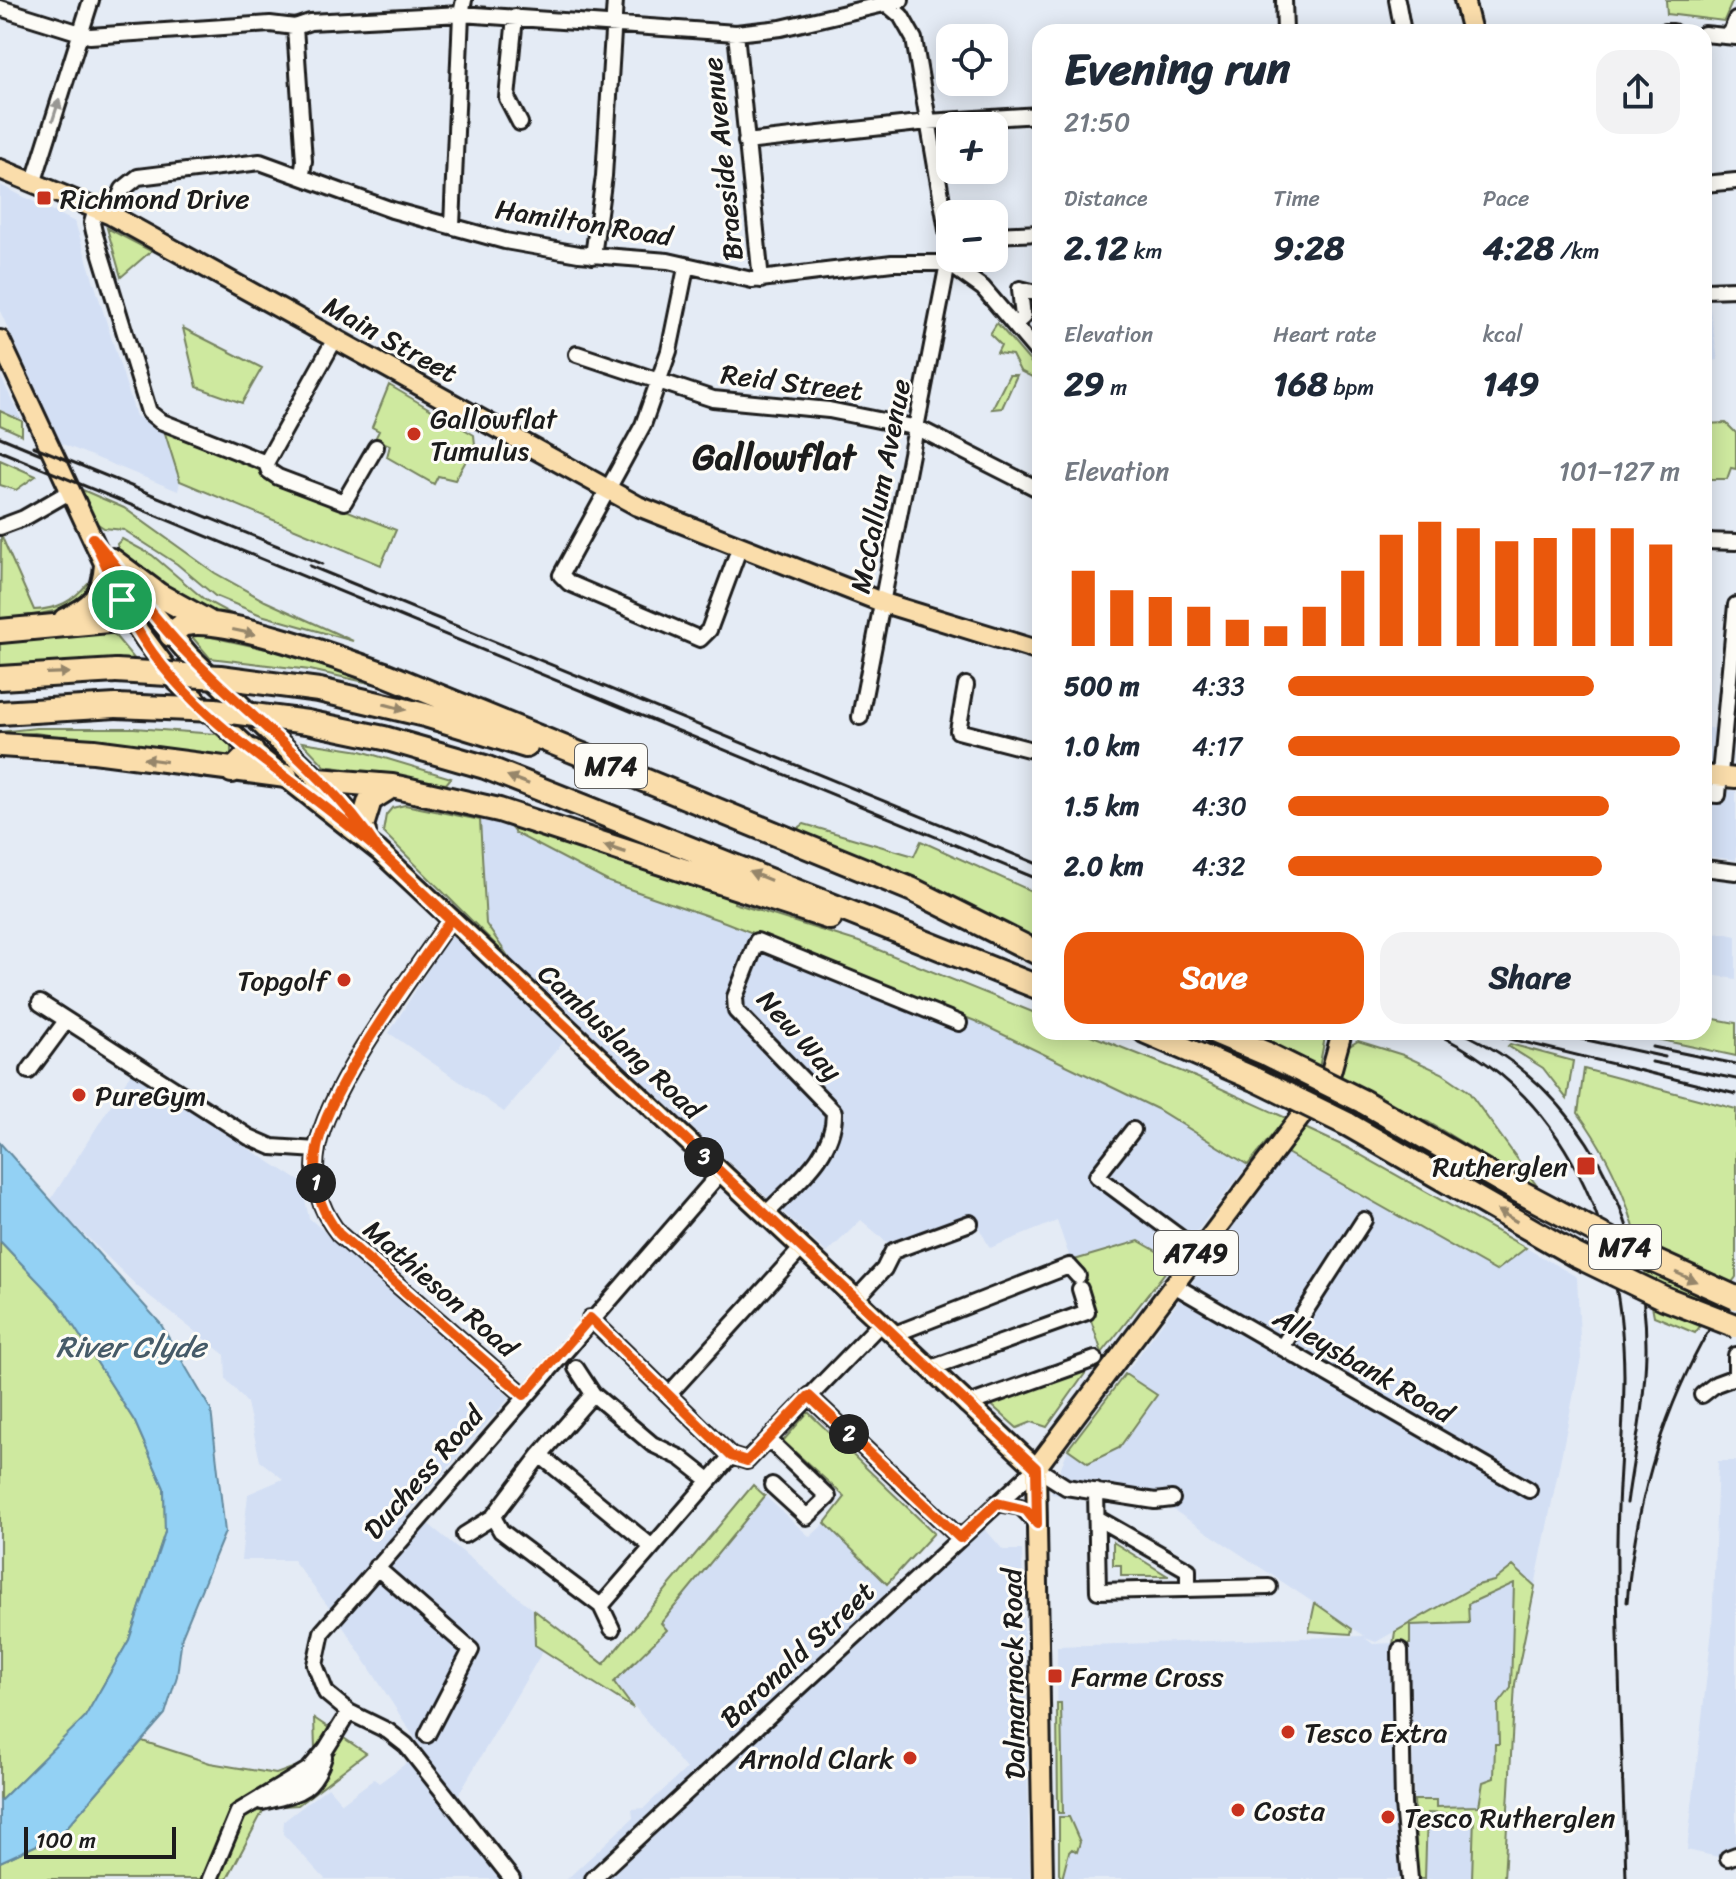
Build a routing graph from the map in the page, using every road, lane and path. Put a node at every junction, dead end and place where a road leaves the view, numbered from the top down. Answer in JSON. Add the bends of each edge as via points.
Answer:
{"nodes":[{"id":1,"x":91,"y":0,"type":"edge"},
{"id":2,"x":615,"y":0,"type":"edge"},
{"id":3,"x":901,"y":0,"type":"edge"},
{"id":4,"x":1284,"y":0,"type":"edge"},
{"id":5,"x":1397,"y":0,"type":"edge"},
{"id":6,"x":1464,"y":0,"type":"edge"},
{"id":7,"x":883,"y":2,"type":"edge"},
{"id":8,"x":462,"y":7,"type":"edge"},
{"id":9,"x":0,"y":8,"type":"edge"},
{"id":10,"x":515,"y":17,"type":"junction"},
{"id":11,"x":1736,"y":20,"type":"edge"},
{"id":12,"x":1285,"y":24,"type":"edge"},
{"id":13,"x":1402,"y":24,"type":"edge"},
{"id":14,"x":1470,"y":24,"type":"edge"},
{"id":15,"x":616,"y":25,"type":"junction"},
{"id":16,"x":295,"y":27,"type":"junction"},
{"id":17,"x":736,"y":33,"type":"junction"},
{"id":18,"x":80,"y":35,"type":"junction"},
{"id":19,"x":1712,"y":35,"type":"edge"},
{"id":20,"x":1733,"y":36,"type":"edge"},
{"id":21,"x":1032,"y":116,"type":"edge"},
{"id":22,"x":928,"y":122,"type":"junction"},
{"id":23,"x":520,"y":123,"type":"dead end"},
{"id":24,"x":746,"y":142,"type":"junction"},
{"id":25,"x":2,"y":168,"type":"edge"},
{"id":26,"x":302,"y":174,"type":"junction"},
{"id":27,"x":1736,"y":181,"type":"edge"},
{"id":28,"x":1712,"y":183,"type":"edge"},
{"id":29,"x":33,"y":184,"type":"junction"},
{"id":30,"x":942,"y":200,"type":"edge"},
{"id":31,"x":104,"y":212,"type":"junction"},
{"id":32,"x":452,"y":226,"type":"junction"},
{"id":33,"x":1032,"y":233,"type":"edge"},
{"id":34,"x":1008,"y":234,"type":"edge"},
{"id":35,"x":593,"y":256,"type":"junction"},
{"id":36,"x":936,"y":263,"type":"edge"},
{"id":37,"x":686,"y":268,"type":"junction"},
{"id":38,"x":946,"y":272,"type":"edge"},
{"id":39,"x":964,"y":272,"type":"edge"},
{"id":40,"x":761,"y":280,"type":"junction"},
{"id":41,"x":1736,"y":289,"type":"edge"},
{"id":42,"x":1712,"y":290,"type":"edge"},
{"id":43,"x":1032,"y":292,"type":"edge"},
{"id":44,"x":1015,"y":324,"type":"junction"},
{"id":45,"x":335,"y":339,"type":"junction"},
{"id":46,"x":0,"y":340,"type":"edge"},
{"id":47,"x":1032,"y":345,"type":"edge"},
{"id":48,"x":577,"y":354,"type":"dead end"},
{"id":49,"x":659,"y":382,"type":"junction"},
{"id":50,"x":918,"y":428,"type":"junction"},
{"id":51,"x":376,"y":447,"type":"dead end"},
{"id":52,"x":266,"y":463,"type":"junction"},
{"id":53,"x":1032,"y":486,"type":"edge"},
{"id":54,"x":606,"y":490,"type":"junction"},
{"id":55,"x":71,"y":491,"type":"junction"},
{"id":56,"x":0,"y":527,"type":"edge"},
{"id":57,"x":1712,"y":541,"type":"edge"},
{"id":58,"x":1736,"y":542,"type":"edge"},
{"id":59,"x":739,"y":549,"type":"junction"},
{"id":60,"x":109,"y":562,"type":"junction"},
{"id":61,"x":884,"y":603,"type":"junction"},
{"id":62,"x":1736,"y":605,"type":"edge"},
{"id":63,"x":130,"y":619,"type":"junction"},
{"id":64,"x":57,"y":623,"type":"junction"},
{"id":65,"x":212,"y":624,"type":"junction"},
{"id":66,"x":0,"y":631,"type":"edge"},
{"id":67,"x":168,"y":631,"type":"junction"},
{"id":68,"x":1032,"y":649,"type":"edge"},
{"id":69,"x":0,"y":678,"type":"edge"},
{"id":70,"x":175,"y":679,"type":"junction"},
{"id":71,"x":966,"y":685,"type":"dead end"},
{"id":72,"x":249,"y":712,"type":"junction"},
{"id":73,"x":0,"y":713,"type":"edge"},
{"id":74,"x":860,"y":717,"type":"dead end"},
{"id":75,"x":0,"y":745,"type":"edge"},
{"id":76,"x":1032,"y":750,"type":"edge"},
{"id":77,"x":252,"y":751,"type":"junction"},
{"id":78,"x":232,"y":771,"type":"junction"},
{"id":79,"x":286,"y":776,"type":"junction"},
{"id":80,"x":1716,"y":776,"type":"edge"},
{"id":81,"x":318,"y":780,"type":"junction"},
{"id":82,"x":392,"y":786,"type":"junction"},
{"id":83,"x":1712,"y":795,"type":"edge"},
{"id":84,"x":362,"y":826,"type":"junction"},
{"id":85,"x":379,"y":851,"type":"junction"},
{"id":86,"x":1712,"y":869,"type":"edge"},
{"id":87,"x":1736,"y":872,"type":"edge"},
{"id":88,"x":450,"y":920,"type":"junction"},
{"id":89,"x":1032,"y":952,"type":"edge"},
{"id":90,"x":1032,"y":953,"type":"edge"},
{"id":91,"x":1007,"y":974,"type":"junction"},
{"id":92,"x":1032,"y":985,"type":"edge"},
{"id":93,"x":40,"y":1003,"type":"dead end"},
{"id":94,"x":66,"y":1021,"type":"junction"},
{"id":95,"x":959,"y":1023,"type":"dead end"},
{"id":96,"x":1164,"y":1040,"type":"edge"},
{"id":97,"x":1234,"y":1040,"type":"edge"},
{"id":98,"x":1340,"y":1040,"type":"edge"},
{"id":99,"x":29,"y":1071,"type":"dead end"},
{"id":100,"x":1133,"y":1130,"type":"dead end"},
{"id":101,"x":317,"y":1150,"type":"junction"},
{"id":102,"x":721,"y":1172,"type":"junction"},
{"id":103,"x":765,"y":1215,"type":"junction"},
{"id":104,"x":1364,"y":1220,"type":"dead end"},
{"id":105,"x":970,"y":1223,"type":"dead end"},
{"id":106,"x":801,"y":1249,"type":"junction"},
{"id":107,"x":1198,"y":1251,"type":"junction"},
{"id":108,"x":1172,"y":1284,"type":"junction"},
{"id":109,"x":1736,"y":1298,"type":"edge"},
{"id":110,"x":855,"y":1300,"type":"junction"},
{"id":111,"x":590,"y":1318,"type":"junction"},
{"id":112,"x":1736,"y":1326,"type":"edge"},
{"id":113,"x":886,"y":1329,"type":"junction"},
{"id":114,"x":1282,"y":1347,"type":"junction"},
{"id":115,"x":1736,"y":1355,"type":"edge"},
{"id":116,"x":1095,"y":1359,"type":"dead end"},
{"id":117,"x":576,"y":1368,"type":"dead end"},
{"id":118,"x":928,"y":1369,"type":"junction"},
{"id":119,"x":1736,"y":1378,"type":"edge"},
{"id":120,"x":670,"y":1393,"type":"junction"},
{"id":121,"x":593,"y":1394,"type":"junction"},
{"id":122,"x":524,"y":1395,"type":"junction"},
{"id":123,"x":1702,"y":1395,"type":"dead end"},
{"id":124,"x":809,"y":1396,"type":"junction"},
{"id":125,"x":966,"y":1405,"type":"junction"},
{"id":126,"x":768,"y":1439,"type":"junction"},
{"id":127,"x":540,"y":1455,"type":"junction"},
{"id":128,"x":731,"y":1456,"type":"junction"},
{"id":129,"x":1036,"y":1468,"type":"junction"},
{"id":130,"x":709,"y":1480,"type":"junction"},
{"id":131,"x":772,"y":1485,"type":"dead end"},
{"id":132,"x":1529,"y":1490,"type":"dead end"},
{"id":133,"x":1096,"y":1491,"type":"junction"},
{"id":134,"x":1172,"y":1499,"type":"dead end"},
{"id":135,"x":997,"y":1503,"type":"junction"},
{"id":136,"x":493,"y":1517,"type":"junction"},
{"id":137,"x":1097,"y":1518,"type":"junction"},
{"id":138,"x":1037,"y":1524,"type":"junction"},
{"id":139,"x":464,"y":1535,"type":"dead end"},
{"id":140,"x":960,"y":1538,"type":"junction"},
{"id":141,"x":652,"y":1547,"type":"junction"},
{"id":142,"x":376,"y":1567,"type":"junction"},
{"id":143,"x":1269,"y":1587,"type":"dead end"},
{"id":144,"x":1188,"y":1589,"type":"junction"},
{"id":145,"x":601,"y":1606,"type":"junction"},
{"id":146,"x":612,"y":1629,"type":"dead end"},
{"id":147,"x":1400,"y":1650,"type":"dead end"},
{"id":148,"x":349,"y":1712,"type":"junction"},
{"id":149,"x":427,"y":1735,"type":"dead end"},
{"id":150,"x":1043,"y":1877,"type":"edge"},
{"id":151,"x":210,"y":1879,"type":"edge"},
{"id":152,"x":512,"y":1879,"type":"edge"},
{"id":153,"x":593,"y":1879,"type":"edge"},
{"id":154,"x":1410,"y":1879,"type":"edge"}],
"edges":[{"from":1,"to":18,"type":"street"},
{"from":2,"to":15,"type":"street"},
{"from":3,"to":7,"type":"street"},
{"from":4,"to":12,"type":"street"},
{"from":5,"to":13,"type":"street"},
{"from":6,"to":14,"type":"main road"},
{"from":7,"to":17,"type":"street","via":[[867,11]]},
{"from":7,"to":22,"type":"street","name":"McCallum Avenue","via":[[901,16],[914,39]]},
{"from":8,"to":10,"type":"street"},
{"from":8,"to":16,"type":"street"},
{"from":8,"to":32,"type":"street"},
{"from":9,"to":18,"type":"street"},
{"from":10,"to":15,"type":"street"},
{"from":10,"to":23,"type":"street","via":[[507,98]]},
{"from":11,"to":20,"type":"street"},
{"from":15,"to":17,"type":"street"},
{"from":15,"to":35,"type":"street"},
{"from":16,"to":18,"type":"street"},
{"from":16,"to":26,"type":"street"},
{"from":17,"to":24,"type":"street","name":"Braeside Avenue"},
{"from":29,"to":18,"type":"street","one_way":true},
{"from":19,"to":20,"type":"street"},
{"from":21,"to":22,"type":"street"},
{"from":22,"to":24,"type":"street"},
{"from":22,"to":30,"type":"street","name":"McCallum Avenue"},
{"from":24,"to":40,"type":"street","name":"Braeside Avenue"},
{"from":25,"to":29,"type":"main road"},
{"from":26,"to":31,"type":"street","name":"Hamilton Road","via":[[251,161],[150,174],[127,183]]},
{"from":26,"to":32,"type":"street","name":"Hamilton Road","via":[[373,204]]},
{"from":27,"to":28,"type":"street"},
{"from":29,"to":31,"type":"main road","name":"Main Street"},
{"from":31,"to":45,"type":"main road","name":"Main Street"},
{"from":31,"to":52,"type":"street","via":[[92,223],[94,232],[149,412]]},
{"from":32,"to":35,"type":"street","name":"Hamilton Road"},
{"from":33,"to":34,"type":"street"},
{"from":35,"to":37,"type":"street","name":"Hamilton Road","via":[[668,261]]},
{"from":36,"to":40,"type":"street","name":"Hamilton Road","via":[[892,263]]},
{"from":37,"to":40,"type":"street","name":"Hamilton Road"},
{"from":37,"to":49,"type":"street"},
{"from":38,"to":50,"type":"street","name":"McCallum Avenue"},
{"from":39,"to":44,"type":"street"},
{"from":41,"to":42,"type":"street"},
{"from":43,"to":44,"type":"street","via":[[1020,289],[1023,317]]},
{"from":44,"to":47,"type":"street"},
{"from":45,"to":52,"type":"street"},
{"from":45,"to":54,"type":"main road","name":"Main Street"},
{"from":46,"to":55,"type":"main road","name":"Cambuslang Road"},
{"from":48,"to":49,"type":"street","name":"Reid Street"},
{"from":49,"to":50,"type":"street","name":"Reid Street","via":[[713,399],[829,410]]},
{"from":49,"to":54,"type":"street","via":[[636,440]]},
{"from":50,"to":53,"type":"street","name":"Reid Street"},
{"from":50,"to":61,"type":"street","name":"McCallum Avenue"},
{"from":51,"to":52,"type":"street","via":[[344,502],[278,477]]},
{"from":54,"to":59,"type":"main road","name":"Main Street"},
{"from":54,"to":59,"type":"street","via":[[563,566],[562,577],[700,639],[709,630]]},
{"from":55,"to":56,"type":"street"},
{"from":55,"to":60,"type":"main road","name":"Cambuslang Road"},
{"from":57,"to":58,"type":"street"},
{"from":59,"to":61,"type":"main road","name":"Main Street"},
{"from":60,"to":63,"type":"main road","name":"Cambuslang Road"},
{"from":60,"to":64,"type":"highway","via":[[95,602]]},
{"from":60,"to":65,"type":"highway","number":"M74"},
{"from":60,"to":67,"type":"main road","name":"Cambuslang Road"},
{"from":61,"to":68,"type":"main road","name":"Main Street"},
{"from":61,"to":74,"type":"street","name":"McCallum Avenue"},
{"from":62,"to":80,"type":"street"},
{"from":63,"to":64,"type":"highway"},
{"from":63,"to":67,"type":"main road","via":[[151,621]]},
{"from":63,"to":70,"type":"main road","name":"Cambuslang Road"},
{"from":64,"to":66,"type":"highway"},
{"from":65,"to":67,"type":"highway","number":"M74","via":[[186,624]]},
{"from":65,"to":89,"type":"highway","number":"M74","one_way":true,"via":[[387,675],[913,890]]},
{"from":67,"to":70,"type":"main road"},
{"from":67,"to":72,"type":"main road","name":"Cambuslang Road"},
{"from":69,"to":90,"type":"highway","number":"M74","one_way":true,"bridge":true,"via":[[116,671],[220,677],[319,690],[425,715],[531,747]]},
{"from":70,"to":77,"type":"main road","name":"Cambuslang Road"},
{"from":71,"to":76,"type":"street","via":[[958,731]]},
{"from":72,"to":77,"type":"main road","via":[[257,737]]},
{"from":72,"to":81,"type":"main road","name":"Cambuslang Road"},
{"from":91,"to":73,"type":"highway","number":"M74","one_way":true,"bridge":true,"via":[[485,767],[384,738],[215,710],[116,706]]},
{"from":78,"to":75,"type":"highway","one_way":true,"via":[[94,751]]},
{"from":77,"to":78,"type":"highway"},
{"from":77,"to":79,"type":"main road","name":"Cambuslang Road"},
{"from":78,"to":79,"type":"highway"},
{"from":79,"to":81,"type":"main road"},
{"from":79,"to":85,"type":"main road","name":"Cambuslang Road"},
{"from":80,"to":83,"type":"street","via":[[1718,795]]},
{"from":81,"to":82,"type":"highway","number":"M74"},
{"from":81,"to":84,"type":"main road","name":"Cambuslang Road"},
{"from":82,"to":84,"type":"highway","via":[[370,800]]},
{"from":91,"to":82,"type":"highway","number":"M74","one_way":true,"via":[[499,810]]},
{"from":84,"to":85,"type":"main road","name":"Cambuslang Road"},
{"from":85,"to":88,"type":"main road","name":"Cambuslang Road"},
{"from":86,"to":87,"type":"street"},
{"from":88,"to":101,"type":"street","via":[[338,1095]]},
{"from":88,"to":102,"type":"main road","name":"Cambuslang Road"},
{"from":91,"to":92,"type":"highway","number":"M74"},
{"from":93,"to":94,"type":"street"},
{"from":94,"to":99,"type":"street"},
{"from":94,"to":101,"type":"street","via":[[249,1137],[272,1147]]},
{"from":95,"to":103,"type":"street","name":"New Way","via":[[757,941],[735,997],[736,1011],[834,1112],[834,1134],[824,1152]]},
{"from":112,"to":96,"type":"highway","number":"M74","one_way":true,"bridge":true,"via":[[1575,1255],[1347,1124]]},
{"from":97,"to":109,"type":"highway","number":"M74","one_way":true,"bridge":true,"via":[[1362,1101],[1639,1254]]},
{"from":98,"to":107,"type":"main road","number":"A749","via":[[1329,1079]]},
{"from":100,"to":107,"type":"street","via":[[1097,1176]]},
{"from":101,"to":122,"type":"street","name":"Mathieson Road","via":[[316,1183],[326,1217],[339,1234]]},
{"from":102,"to":103,"type":"main road","name":"Cambuslang Road"},
{"from":102,"to":111,"type":"street","name":"Duchess Road"},
{"from":103,"to":106,"type":"main road","name":"Cambuslang Road"},
{"from":104,"to":114,"type":"street"},
{"from":105,"to":110,"type":"street","via":[[893,1251]]},
{"from":106,"to":110,"type":"main road","name":"Cambuslang Road"},
{"from":106,"to":120,"type":"street"},
{"from":107,"to":108,"type":"main road","number":"A749"},
{"from":108,"to":114,"type":"street","name":"Alleysbank Road"},
{"from":108,"to":129,"type":"main road","number":"A749"},
{"from":110,"to":113,"type":"main road","name":"Cambuslang Road"},
{"from":111,"to":120,"type":"street"},
{"from":111,"to":122,"type":"street","name":"Duchess Road"},
{"from":113,"to":118,"type":"main road","name":"Cambuslang Road"},
{"from":113,"to":118,"type":"street","via":[[1076,1277],[1087,1312]]},
{"from":113,"to":124,"type":"street"},
{"from":114,"to":132,"type":"street","name":"Alleysbank Road"},
{"from":115,"to":119,"type":"street"},
{"from":116,"to":125,"type":"street"},
{"from":117,"to":121,"type":"street"},
{"from":118,"to":125,"type":"main road","name":"Cambuslang Road"},
{"from":119,"to":123,"type":"street"},
{"from":120,"to":128,"type":"street"},
{"from":121,"to":127,"type":"street"},
{"from":121,"to":130,"type":"street","via":[[652,1444]]},
{"from":122,"to":142,"type":"street","name":"Duchess Road"},
{"from":124,"to":126,"type":"street"},
{"from":124,"to":140,"type":"street"},
{"from":125,"to":129,"type":"main road","name":"Cambuslang Road"},
{"from":126,"to":128,"type":"street","via":[[747,1461]]},
{"from":126,"to":131,"type":"street","via":[[828,1497],[807,1517]]},
{"from":127,"to":136,"type":"street"},
{"from":127,"to":141,"type":"street"},
{"from":128,"to":130,"type":"street"},
{"from":129,"to":133,"type":"street","via":[[1066,1487]]},
{"from":129,"to":135,"type":"street","name":"Baronald Street"},
{"from":129,"to":138,"type":"main road","name":"Dalmarnock Road"},
{"from":130,"to":141,"type":"street"},
{"from":133,"to":134,"type":"street"},
{"from":133,"to":137,"type":"street"},
{"from":135,"to":138,"type":"street","via":[[1026,1510]]},
{"from":135,"to":140,"type":"street","name":"Baronald Street"},
{"from":136,"to":139,"type":"street"},
{"from":136,"to":145,"type":"street","via":[[501,1531]]},
{"from":137,"to":144,"type":"street","via":[[1188,1570]]},
{"from":137,"to":144,"type":"street","via":[[1098,1591]]},
{"from":138,"to":150,"type":"main road","name":"Dalmarnock Road"},
{"from":140,"to":153,"type":"street","name":"Baronald Street"},
{"from":141,"to":145,"type":"street"},
{"from":142,"to":148,"type":"street","name":"Duchess Road","via":[[325,1627],[316,1651],[316,1672],[326,1693]]},
{"from":142,"to":149,"type":"street","via":[[471,1650]]},
{"from":143,"to":144,"type":"street"},
{"from":145,"to":146,"type":"street"},
{"from":147,"to":154,"type":"street"},
{"from":148,"to":151,"type":"street","via":[[326,1749],[300,1776],[242,1809]]},
{"from":148,"to":152,"type":"street","via":[[406,1745]]}]}
